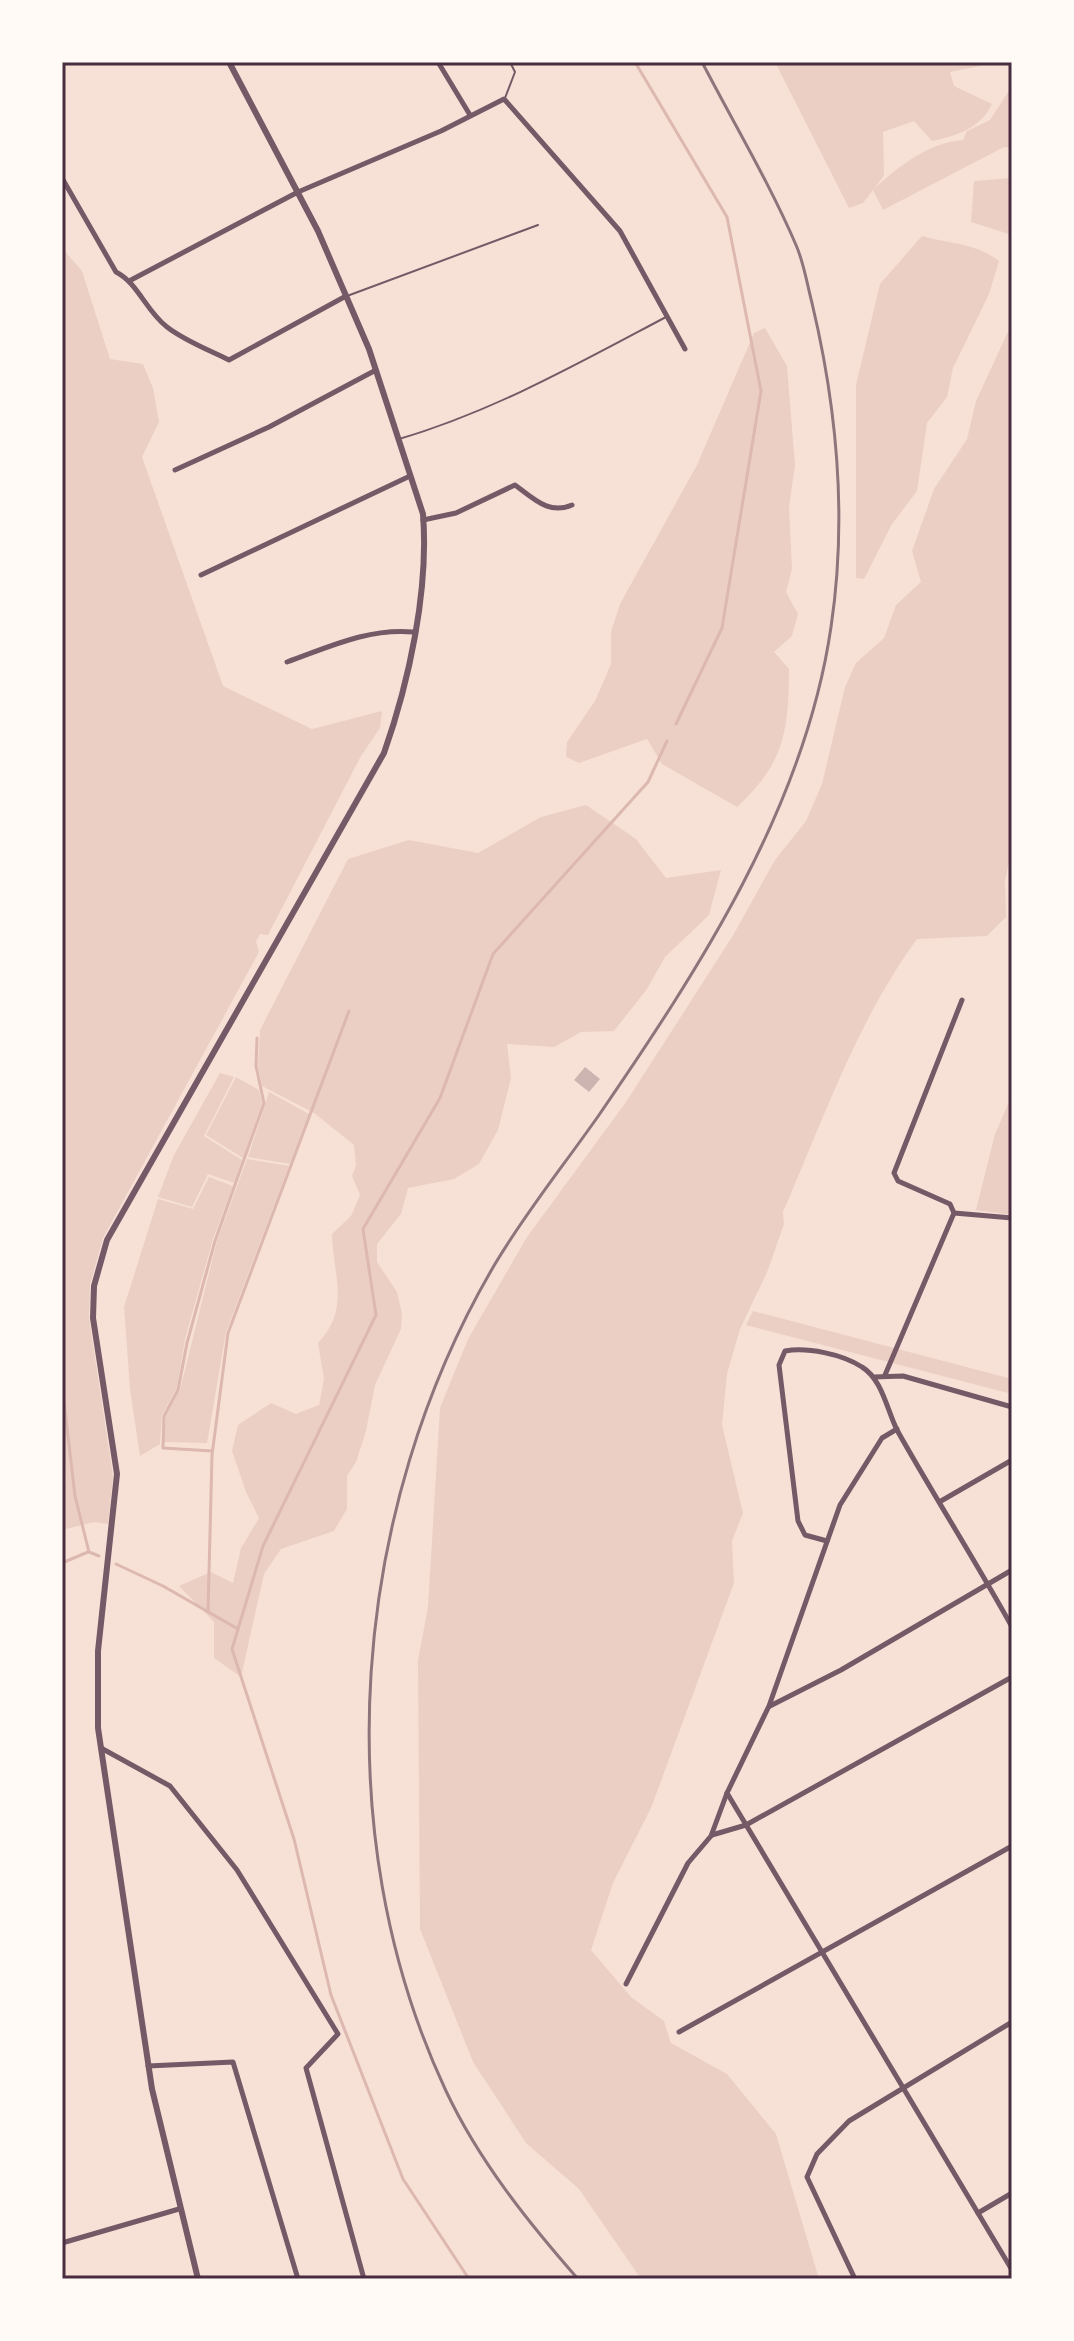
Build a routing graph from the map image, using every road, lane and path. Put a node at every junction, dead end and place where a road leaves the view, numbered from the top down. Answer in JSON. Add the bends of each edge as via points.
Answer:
{"nodes":[{"id":1,"x":229,"y":62,"type":"edge"},
{"id":2,"x":438,"y":62,"type":"edge"},
{"id":3,"x":510,"y":62,"type":"edge"},
{"id":4,"x":504,"y":99,"type":"junction"},
{"id":5,"x":470,"y":115,"type":"junction"},
{"id":6,"x":62,"y":178,"type":"edge"},
{"id":7,"x":298,"y":192,"type":"junction"},
{"id":8,"x":538,"y":225,"type":"dead end"},
{"id":9,"x":131,"y":280,"type":"junction"},
{"id":10,"x":346,"y":296,"type":"junction"},
{"id":11,"x":667,"y":317,"type":"junction"},
{"id":12,"x":685,"y":349,"type":"dead end"},
{"id":13,"x":376,"y":370,"type":"junction"},
{"id":14,"x":398,"y":439,"type":"junction"},
{"id":15,"x":175,"y":470,"type":"dead end"},
{"id":16,"x":410,"y":476,"type":"junction"},
{"id":17,"x":572,"y":505,"type":"dead end"},
{"id":18,"x":423,"y":520,"type":"junction"},
{"id":19,"x":201,"y":575,"type":"dead end"},
{"id":20,"x":413,"y":632,"type":"junction"},
{"id":21,"x":287,"y":662,"type":"dead end"},
{"id":22,"x":962,"y":1000,"type":"dead end"},
{"id":23,"x":954,"y":1213,"type":"junction"},
{"id":24,"x":1012,"y":1218,"type":"edge"},
{"id":25,"x":885,"y":1375,"type":"junction"},
{"id":26,"x":874,"y":1377,"type":"junction"},
{"id":27,"x":1012,"y":1407,"type":"edge"},
{"id":28,"x":897,"y":1429,"type":"junction"},
{"id":29,"x":1012,"y":1460,"type":"edge"},
{"id":30,"x":941,"y":1501,"type":"junction"},
{"id":31,"x":827,"y":1541,"type":"junction"},
{"id":32,"x":1012,"y":1570,"type":"edge"},
{"id":33,"x":988,"y":1584,"type":"junction"},
{"id":34,"x":1012,"y":1627,"type":"edge"},
{"id":35,"x":1012,"y":1677,"type":"edge"},
{"id":36,"x":769,"y":1706,"type":"junction"},
{"id":37,"x":101,"y":1748,"type":"junction"},
{"id":38,"x":727,"y":1793,"type":"junction"},
{"id":39,"x":746,"y":1825,"type":"junction"},
{"id":40,"x":711,"y":1836,"type":"junction"},
{"id":41,"x":1012,"y":1846,"type":"edge"},
{"id":42,"x":822,"y":1952,"type":"junction"},
{"id":43,"x":626,"y":1984,"type":"dead end"},
{"id":44,"x":1012,"y":2022,"type":"edge"},
{"id":45,"x":679,"y":2032,"type":"dead end"},
{"id":46,"x":148,"y":2066,"type":"junction"},
{"id":47,"x":903,"y":2088,"type":"junction"},
{"id":48,"x":1012,"y":2193,"type":"edge"},
{"id":49,"x":179,"y":2209,"type":"junction"},
{"id":50,"x":978,"y":2213,"type":"junction"},
{"id":51,"x":62,"y":2243,"type":"edge"},
{"id":52,"x":1012,"y":2270,"type":"edge"},
{"id":53,"x":198,"y":2279,"type":"edge"},
{"id":54,"x":298,"y":2279,"type":"edge"},
{"id":55,"x":364,"y":2279,"type":"edge"},
{"id":56,"x":855,"y":2279,"type":"edge"}],
"edges":[{"from":1,"to":7,"type":"street"},
{"from":2,"to":5,"type":"street"},
{"from":3,"to":4,"type":"lane","via":[[515,72]]},
{"from":4,"to":5,"type":"street"},
{"from":4,"to":11,"type":"street","via":[[620,231]]},
{"from":5,"to":7,"type":"street"},
{"from":6,"to":9,"type":"street","via":[[116,272]]},
{"from":7,"to":9,"type":"street"},
{"from":7,"to":10,"type":"street"},
{"from":8,"to":10,"type":"lane"},
{"from":9,"to":10,"type":"street","via":[[167,327],[229,360]]},
{"from":10,"to":13,"type":"street"},
{"from":11,"to":12,"type":"street"},
{"from":11,"to":14,"type":"lane","via":[[537,386]]},
{"from":13,"to":14,"type":"street"},
{"from":13,"to":15,"type":"street"},
{"from":14,"to":16,"type":"street"},
{"from":16,"to":18,"type":"street"},
{"from":16,"to":19,"type":"street"},
{"from":17,"to":18,"type":"street","via":[[559,510],[543,506],[515,485],[456,513]]},
{"from":18,"to":20,"type":"street"},
{"from":20,"to":21,"type":"street","via":[[368,633]]},
{"from":20,"to":37,"type":"street","via":[[400,707],[384,753],[107,1240],[94,1286],[93,1318],[117,1474],[98,1651]]},
{"from":22,"to":23,"type":"street","via":[[894,1173],[898,1181],[950,1204]]},
{"from":23,"to":24,"type":"street"},
{"from":23,"to":25,"type":"street"},
{"from":25,"to":26,"type":"street"},
{"from":25,"to":27,"type":"street"},
{"from":26,"to":28,"type":"street"},
{"from":26,"to":31,"type":"street","via":[[861,1366],[800,1349],[785,1351],[779,1365],[798,1521],[805,1535]]},
{"from":28,"to":30,"type":"street"},
{"from":28,"to":31,"type":"street","via":[[882,1438],[848,1491]]},
{"from":29,"to":30,"type":"street"},
{"from":30,"to":33,"type":"street"},
{"from":31,"to":36,"type":"street"},
{"from":32,"to":33,"type":"street"},
{"from":33,"to":34,"type":"street"},
{"from":33,"to":36,"type":"street"},
{"from":35,"to":39,"type":"street"},
{"from":36,"to":38,"type":"street"},
{"from":37,"to":46,"type":"street"},
{"from":37,"to":55,"type":"street","via":[[170,1786],[237,1870],[338,2034],[306,2068]]},
{"from":38,"to":39,"type":"street"},
{"from":38,"to":40,"type":"street"},
{"from":39,"to":40,"type":"street"},
{"from":39,"to":42,"type":"street"},
{"from":40,"to":43,"type":"street","via":[[688,1863]]},
{"from":41,"to":42,"type":"street"},
{"from":42,"to":45,"type":"street"},
{"from":42,"to":47,"type":"street"},
{"from":44,"to":47,"type":"street"},
{"from":46,"to":49,"type":"street"},
{"from":46,"to":54,"type":"street","via":[[233,2062]]},
{"from":47,"to":50,"type":"street"},
{"from":47,"to":56,"type":"street","via":[[849,2121],[817,2154],[807,2177]]},
{"from":48,"to":50,"type":"street"},
{"from":49,"to":51,"type":"street"},
{"from":49,"to":53,"type":"street"},
{"from":50,"to":52,"type":"street"}]}
